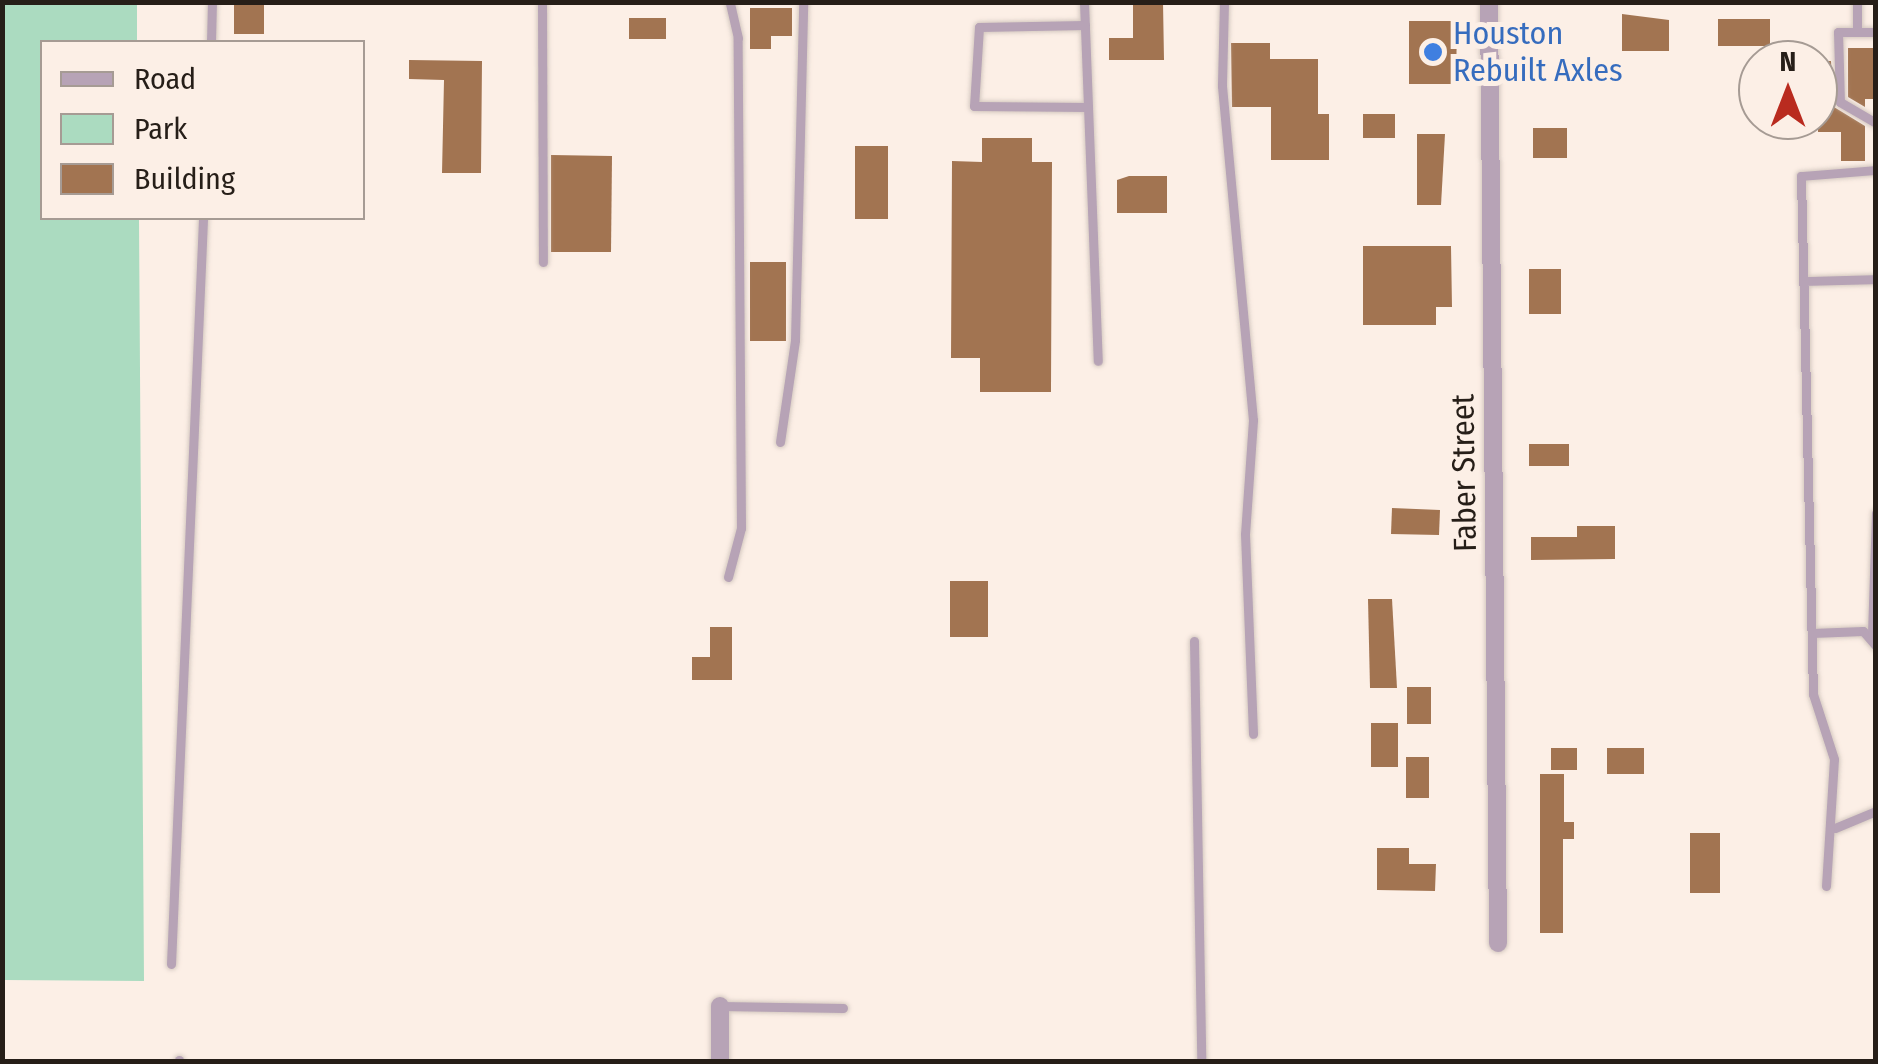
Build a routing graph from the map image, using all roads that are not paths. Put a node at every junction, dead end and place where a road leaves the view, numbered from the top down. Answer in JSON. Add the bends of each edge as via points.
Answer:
{"nodes":[{"id":1,"x":212,"y":2,"type":"edge"},
{"id":2,"x":542,"y":2,"type":"edge"},
{"id":3,"x":730,"y":2,"type":"edge"},
{"id":4,"x":803,"y":2,"type":"edge"},
{"id":5,"x":1084,"y":2,"type":"edge"},
{"id":6,"x":1224,"y":2,"type":"edge"},
{"id":7,"x":1489,"y":2,"type":"edge"},
{"id":8,"x":1857,"y":2,"type":"edge"},
{"id":9,"x":1085,"y":26,"type":"junction"},
{"id":10,"x":1857,"y":32,"type":"junction"},
{"id":11,"x":1876,"y":32,"type":"edge"},
{"id":12,"x":210,"y":40,"type":"edge"},
{"id":13,"x":1088,"y":107,"type":"junction"},
{"id":14,"x":1876,"y":123,"type":"edge"},
{"id":15,"x":1876,"y":170,"type":"edge"},
{"id":16,"x":203,"y":220,"type":"edge"},
{"id":17,"x":543,"y":262,"type":"dead end"},
{"id":18,"x":1876,"y":279,"type":"edge"},
{"id":19,"x":1806,"y":281,"type":"junction"},
{"id":20,"x":1098,"y":361,"type":"dead end"},
{"id":21,"x":780,"y":442,"type":"dead end"},
{"id":22,"x":1876,"y":513,"type":"edge"},
{"id":23,"x":728,"y":577,"type":"dead end"},
{"id":24,"x":1812,"y":633,"type":"junction"},
{"id":25,"x":1872,"y":634,"type":"junction"},
{"id":26,"x":1194,"y":641,"type":"dead end"},
{"id":27,"x":1876,"y":646,"type":"edge"},
{"id":28,"x":1252,"y":734,"type":"dead end"},
{"id":29,"x":1876,"y":811,"type":"edge"},
{"id":30,"x":1836,"y":828,"type":"junction"},
{"id":31,"x":1826,"y":886,"type":"dead end"},
{"id":32,"x":1498,"y":943,"type":"dead end"},
{"id":33,"x":172,"y":964,"type":"dead end"},
{"id":34,"x":720,"y":1006,"type":"joint"},
{"id":35,"x":843,"y":1008,"type":"dead end"},
{"id":36,"x":720,"y":1062,"type":"edge"},
{"id":37,"x":1200,"y":1062,"type":"edge"}],
"edges":[{"from":1,"to":12,"type":"lane"},
{"from":2,"to":17,"type":"lane"},
{"from":3,"to":23,"type":"lane","via":[[738,38],[740,528]]},
{"from":4,"to":21,"type":"lane","via":[[796,340]]},
{"from":5,"to":9,"type":"lane"},
{"from":6,"to":28,"type":"lane","via":[[1222,86],[1253,420],[1245,534]]},
{"from":7,"to":32,"type":"street","name":"Faber Street"},
{"from":8,"to":10,"type":"lane"},
{"from":9,"to":13,"type":"lane"},
{"from":9,"to":13,"type":"lane","via":[[978,27],[974,106]]},
{"from":10,"to":11,"type":"lane"},
{"from":10,"to":14,"type":"lane","via":[[1838,32],[1840,102]]},
{"from":13,"to":20,"type":"lane"},
{"from":15,"to":19,"type":"lane","via":[[1801,176]]},
{"from":16,"to":33,"type":"lane"},
{"from":18,"to":19,"type":"lane"},
{"from":19,"to":24,"type":"lane"},
{"from":22,"to":25,"type":"lane"},
{"from":24,"to":25,"type":"lane"},
{"from":24,"to":30,"type":"lane","via":[[1813,694],[1834,760]]},
{"from":25,"to":27,"type":"lane"},
{"from":26,"to":37,"type":"lane"},
{"from":29,"to":30,"type":"lane"},
{"from":30,"to":31,"type":"lane","via":[[1826,846]]},
{"from":34,"to":35,"type":"lane"},
{"from":34,"to":36,"type":"street"}]}
